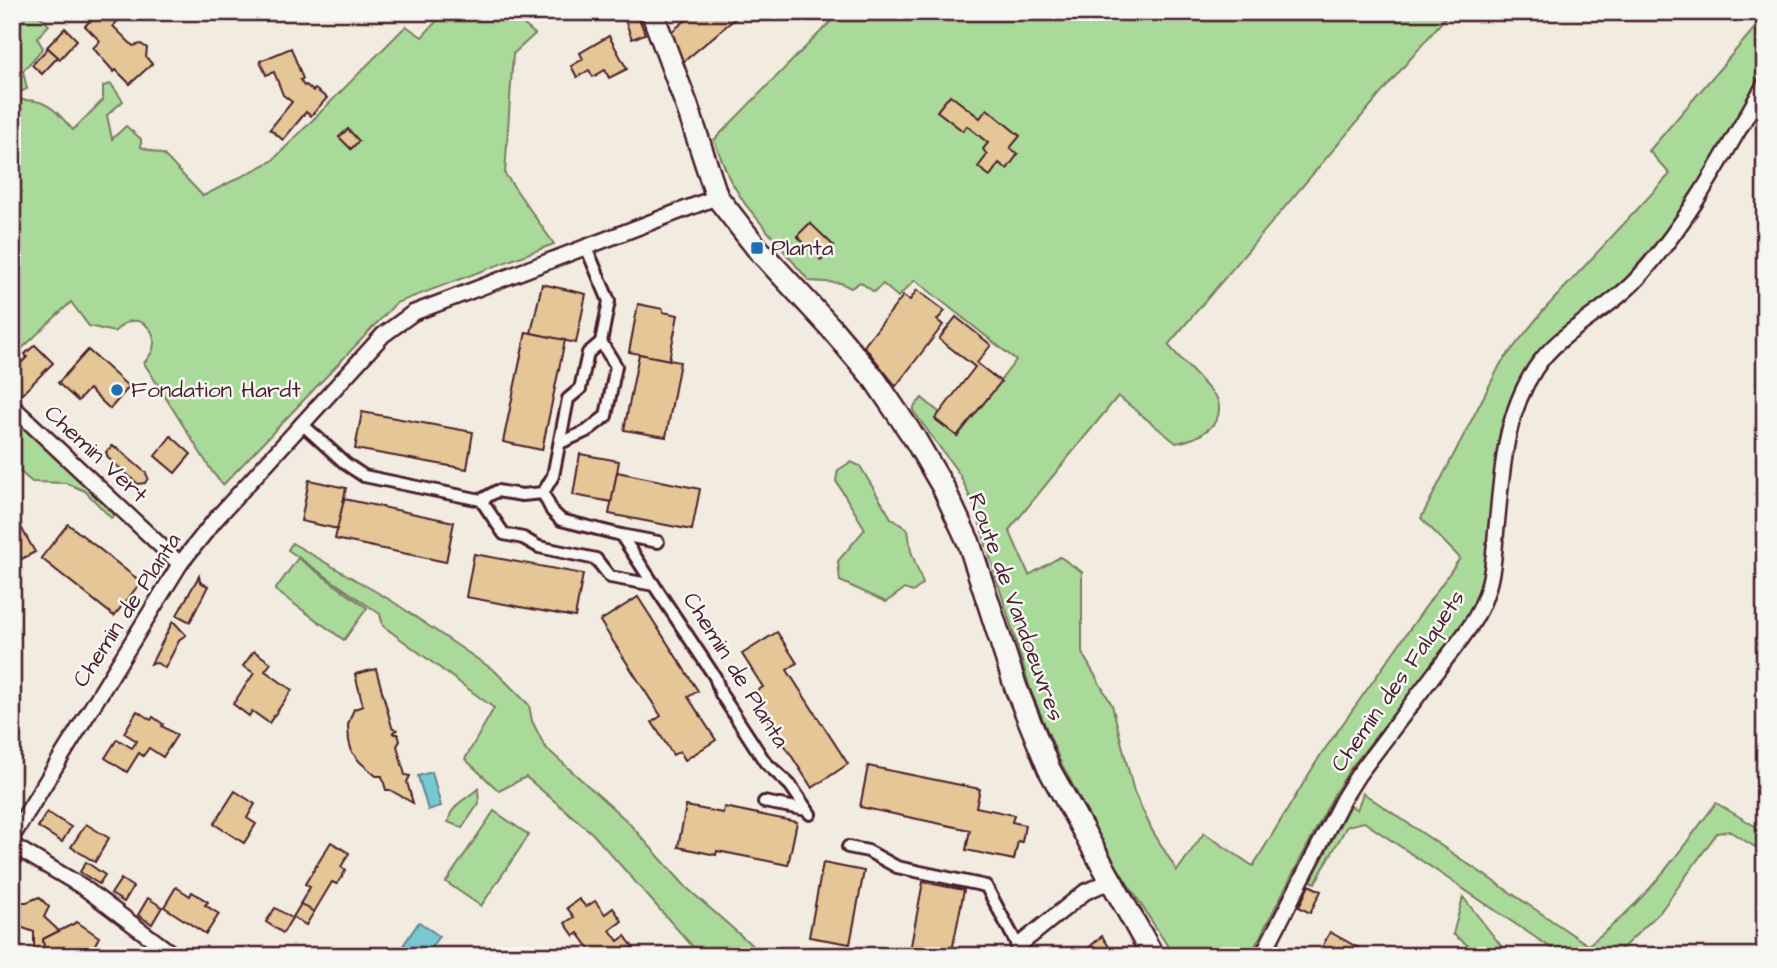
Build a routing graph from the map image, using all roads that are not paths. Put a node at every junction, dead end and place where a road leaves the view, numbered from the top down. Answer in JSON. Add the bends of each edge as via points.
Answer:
{"nodes":[{"id":1,"x":652,"y":12,"type":"edge"},
{"id":2,"x":1765,"y":84,"type":"edge"},
{"id":3,"x":717,"y":197,"type":"junction"},
{"id":4,"x":586,"y":247,"type":"junction"},
{"id":5,"x":601,"y":342,"type":"junction"},
{"id":6,"x":12,"y":406,"type":"edge"},
{"id":7,"x":301,"y":423,"type":"junction"},
{"id":8,"x":559,"y":443,"type":"junction"},
{"id":9,"x":543,"y":493,"type":"junction"},
{"id":10,"x":481,"y":500,"type":"junction"},
{"id":11,"x":621,"y":535,"type":"junction"},
{"id":12,"x":658,"y":542,"type":"dead end"},
{"id":13,"x":180,"y":564,"type":"junction"},
{"id":14,"x":654,"y":585,"type":"junction"},
{"id":15,"x":764,"y":802,"type":"dead end"},
{"id":16,"x":12,"y":837,"type":"edge"},
{"id":17,"x":12,"y":845,"type":"edge"},
{"id":18,"x":848,"y":847,"type":"dead end"},
{"id":19,"x":1110,"y":881,"type":"junction"},
{"id":20,"x":1018,"y":946,"type":"joint"},
{"id":21,"x":175,"y":956,"type":"edge"},
{"id":22,"x":1153,"y":956,"type":"edge"},
{"id":23,"x":1262,"y":956,"type":"edge"}],
"edges":[{"from":1,"to":3,"type":"main road","name":"Route de Vandoeuvres"},
{"from":2,"to":23,"type":"street","name":"Chemin des Falquets","via":[[1698,200],[1637,279],[1559,341],[1534,370],[1506,437],[1492,572],[1482,607],[1348,790]]},
{"from":3,"to":4,"type":"street","name":"Chemin de Planta"},
{"from":3,"to":19,"type":"main road","name":"Route de Vandoeuvres","via":[[868,372],[931,464],[969,543],[1014,683],[1049,769]]},
{"from":4,"to":5,"type":"street","via":[[609,302]]},
{"from":4,"to":7,"type":"street","name":"Chemin de Planta","via":[[413,313],[383,335]]},
{"from":5,"to":8,"type":"street","via":[[587,353],[580,389],[568,399]]},
{"from":5,"to":8,"type":"street","via":[[616,366],[606,416]]},
{"from":6,"to":13,"type":"street","name":"Chemin Vert"},
{"from":7,"to":10,"type":"street","via":[[364,476]]},
{"from":7,"to":13,"type":"street","name":"Chemin de Planta"},
{"from":8,"to":9,"type":"street","via":[[553,476]]},
{"from":9,"to":10,"type":"street","via":[[497,491]]},
{"from":9,"to":11,"type":"street","via":[[561,520]]},
{"from":10,"to":14,"type":"street","name":"Chemin de Planta","via":[[504,534],[596,559],[610,577]]},
{"from":11,"to":12,"type":"street"},
{"from":11,"to":14,"type":"street","name":"Chemin de Planta"},
{"from":13,"to":16,"type":"street","name":"Chemin de Planta"},
{"from":14,"to":15,"type":"street","name":"Chemin de Planta","via":[[765,762],[790,785],[808,812]]},
{"from":17,"to":21,"type":"street","via":[[83,887]]},
{"from":18,"to":20,"type":"street","via":[[868,850],[897,867],[986,886]]},
{"from":19,"to":20,"type":"street","via":[[1085,892]]},
{"from":19,"to":22,"type":"main road","name":"Route de Vandoeuvres"}]}
